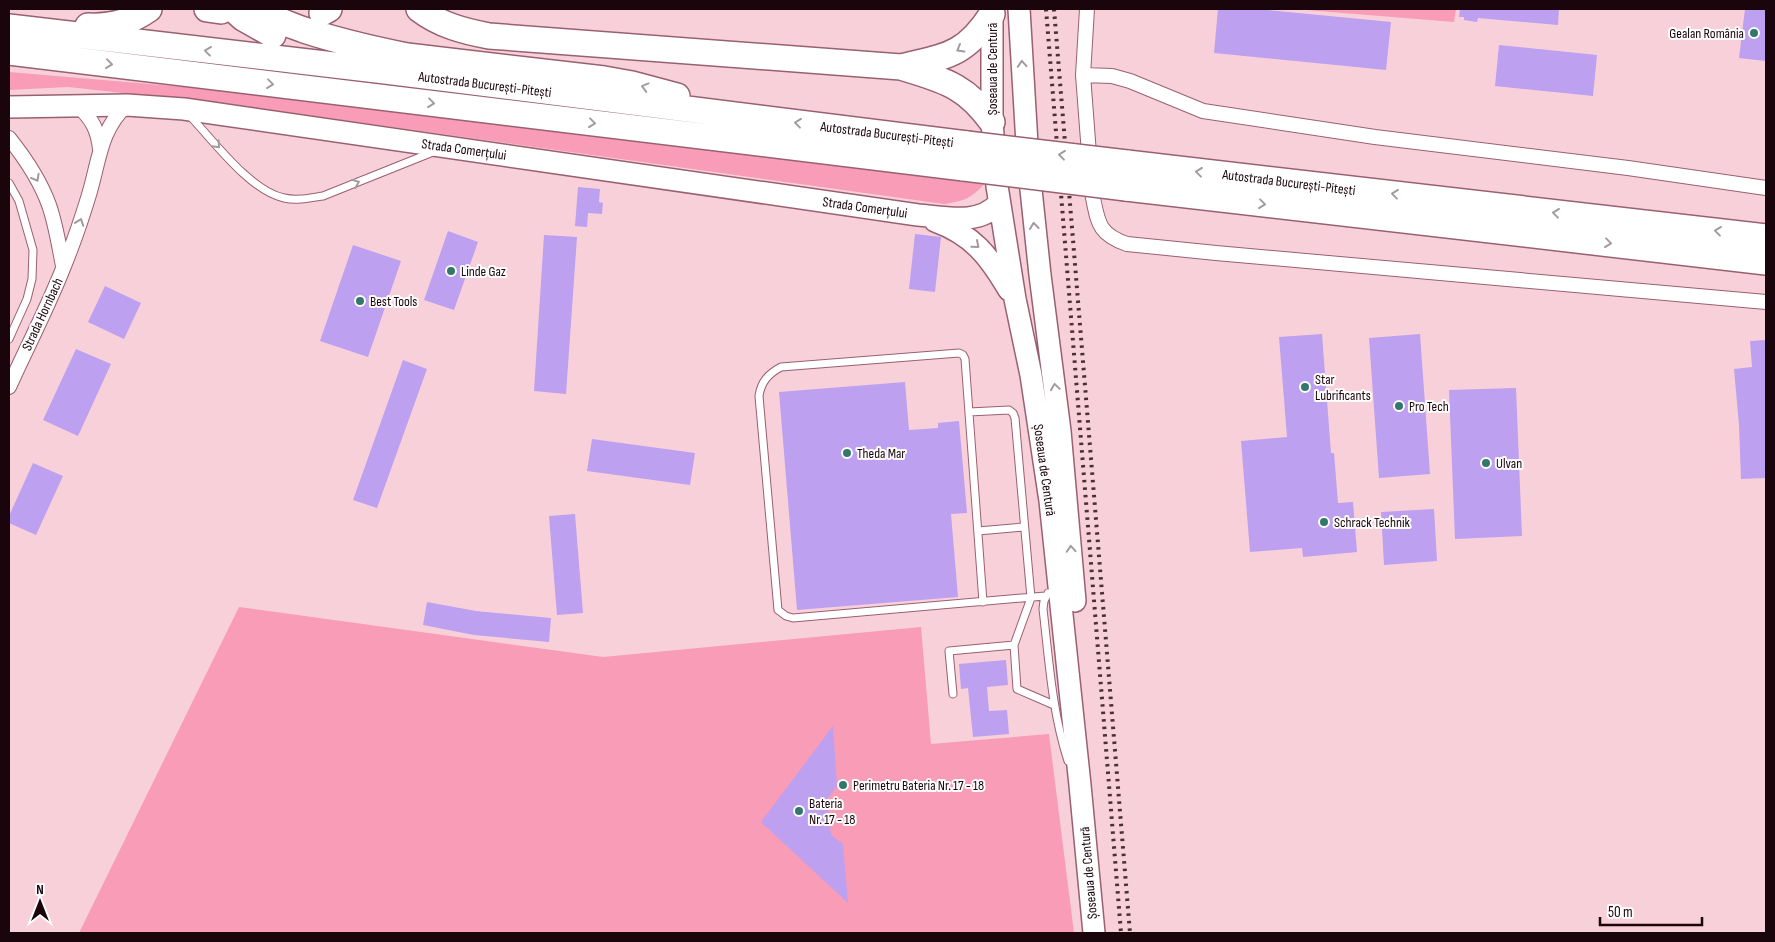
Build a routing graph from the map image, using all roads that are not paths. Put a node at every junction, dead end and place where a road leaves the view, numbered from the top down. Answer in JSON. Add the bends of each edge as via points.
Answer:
{"nodes":[{"id":1,"x":149,"y":9,"type":"edge"},
{"id":2,"x":220,"y":9,"type":"edge"},
{"id":3,"x":258,"y":9,"type":"edge"},
{"id":4,"x":419,"y":9,"type":"edge"},
{"id":5,"x":1019,"y":9,"type":"edge"},
{"id":6,"x":1087,"y":9,"type":"edge"},
{"id":7,"x":992,"y":11,"type":"edge"},
{"id":8,"x":9,"y":17,"type":"edge"},
{"id":9,"x":9,"y":27,"type":"edge"},
{"id":10,"x":9,"y":52,"type":"edge"},
{"id":11,"x":60,"y":58,"type":"junction"},
{"id":12,"x":9,"y":59,"type":"edge"},
{"id":13,"x":900,"y":67,"type":"junction"},
{"id":14,"x":1083,"y":75,"type":"junction"},
{"id":15,"x":638,"y":104,"type":"junction"},
{"id":16,"x":127,"y":105,"type":"junction"},
{"id":17,"x":78,"y":106,"type":"junction"},
{"id":18,"x":9,"y":107,"type":"edge"},
{"id":19,"x":184,"y":109,"type":"junction"},
{"id":20,"x":742,"y":116,"type":"junction"},
{"id":21,"x":992,"y":122,"type":"junction"},
{"id":22,"x":9,"y":138,"type":"edge"},
{"id":23,"x":450,"y":147,"type":"junction"},
{"id":24,"x":100,"y":150,"type":"junction"},
{"id":25,"x":9,"y":183,"type":"edge"},
{"id":26,"x":1766,"y":188,"type":"edge"},
{"id":27,"x":1000,"y":203,"type":"junction"},
{"id":28,"x":918,"y":215,"type":"junction"},
{"id":29,"x":1766,"y":237,"type":"edge"},
{"id":30,"x":1766,"y":262,"type":"edge"},
{"id":31,"x":63,"y":268,"type":"junction"},
{"id":32,"x":1014,"y":299,"type":"junction"},
{"id":33,"x":1766,"y":302,"type":"edge"},
{"id":34,"x":9,"y":339,"type":"edge"},
{"id":35,"x":9,"y":387,"type":"edge"},
{"id":36,"x":969,"y":412,"type":"junction"},
{"id":37,"x":1024,"y":527,"type":"junction"},
{"id":38,"x":978,"y":530,"type":"junction"},
{"id":39,"x":1058,"y":579,"type":"junction"},
{"id":40,"x":1045,"y":596,"type":"junction"},
{"id":41,"x":1031,"y":598,"type":"junction"},
{"id":42,"x":983,"y":602,"type":"junction"},
{"id":43,"x":1014,"y":645,"type":"junction"},
{"id":44,"x":953,"y":694,"type":"dead end"},
{"id":45,"x":1054,"y":705,"type":"junction"},
{"id":46,"x":1080,"y":786,"type":"junction"},
{"id":47,"x":1094,"y":933,"type":"edge"},
{"id":48,"x":1106,"y":933,"type":"edge"}],
"edges":[{"from":1,"to":8,"type":"highway","via":[[140,16],[112,25]]},
{"from":2,"to":15,"type":"highway","via":[[268,32],[324,51],[576,87]]},
{"from":20,"to":3,"type":"highway","one_way":true,"via":[[632,84],[382,51],[290,25]]},
{"from":4,"to":13,"type":"highway","via":[[460,31],[504,38]]},
{"from":48,"to":5,"type":"main road","name":"Șoseaua de Centură","one_way":true,"via":[[1062,448],[1030,189]]},
{"from":6,"to":14,"type":"street"},
{"from":7,"to":13,"type":"highway","one_way":true,"via":[[982,30],[964,46],[944,56]]},
{"from":7,"to":21,"type":"main road","name":"Șoseaua de Centură"},
{"from":15,"to":9,"type":"highway","name":"Autostrada București-Pitești","one_way":true},
{"from":10,"to":11,"type":"highway","name":"Autostrada București-Pitești"},
{"from":11,"to":12,"type":"highway"},
{"from":11,"to":30,"type":"highway","name":"Autostrada București-Pitești","one_way":true,"bridge":true,"via":[[1126,188]]},
{"from":13,"to":21,"type":"highway","via":[[958,88],[971,96]]},
{"from":14,"to":26,"type":"street","via":[[1130,80],[1203,111]]},
{"from":14,"to":33,"type":"street","via":[[1096,210],[1106,235],[1127,244]]},
{"from":15,"to":20,"type":"highway","name":"Autostrada București-Pitești"},
{"from":16,"to":17,"type":"main road","name":"Strada Comerțului"},
{"from":16,"to":19,"type":"main road","name":"Strada Comerțului"},
{"from":16,"to":24,"type":"street","name":"Strada Hornbach","via":[[112,120]]},
{"from":17,"to":18,"type":"main road","name":"Strada Comerțului"},
{"from":17,"to":24,"type":"street","name":"Strada Hornbach","via":[[94,124]]},
{"from":19,"to":23,"type":"main road","name":"Strada Comerțului"},
{"from":19,"to":23,"type":"lane","one_way":true,"via":[[250,180],[286,199],[305,200],[323,196]]},
{"from":29,"to":20,"type":"highway","name":"Autostrada București-Pitești","one_way":true,"bridge":true},
{"from":21,"to":27,"type":"main road","name":"Șoseaua de Centură"},
{"from":22,"to":31,"type":"street","name":"Strada Hornbach","one_way":true,"via":[[26,160],[49,204]]},
{"from":23,"to":28,"type":"main road","name":"Strada Comerțului"},
{"from":31,"to":24,"type":"street","name":"Strada Hornbach","one_way":true,"via":[[85,208]]},
{"from":25,"to":34,"type":"lane","via":[[19,201],[33,250],[28,299]]},
{"from":27,"to":28,"type":"main road","via":[[986,215],[974,218]]},
{"from":27,"to":32,"type":"main road","name":"Șoseaua de Centură"},
{"from":28,"to":32,"type":"main road","one_way":true,"via":[[965,236],[984,251]]},
{"from":31,"to":35,"type":"street","name":"Strada Hornbach"},
{"from":32,"to":39,"type":"main road","name":"Șoseaua de Centură","via":[[1031,375]]},
{"from":36,"to":37,"type":"lane","via":[[1009,410],[1013,413]]},
{"from":36,"to":38,"type":"lane"},
{"from":36,"to":42,"type":"lane","via":[[964,359],[959,353],[781,367],[765,379],[759,396],[778,610],[781,614],[793,618]]},
{"from":37,"to":38,"type":"lane"},
{"from":37,"to":41,"type":"lane"},
{"from":38,"to":42,"type":"lane"},
{"from":39,"to":40,"type":"lane"},
{"from":39,"to":46,"type":"main road","name":"Șoseaua de Centură"},
{"from":40,"to":41,"type":"lane"},
{"from":40,"to":45,"type":"lane","via":[[1043,609]]},
{"from":41,"to":42,"type":"lane"},
{"from":41,"to":43,"type":"lane"},
{"from":43,"to":44,"type":"lane","via":[[949,651]]},
{"from":43,"to":45,"type":"lane","via":[[1017,689]]},
{"from":45,"to":46,"type":"lane","via":[[1063,744]]},
{"from":46,"to":47,"type":"main road","name":"Șoseaua de Centură"}]}
